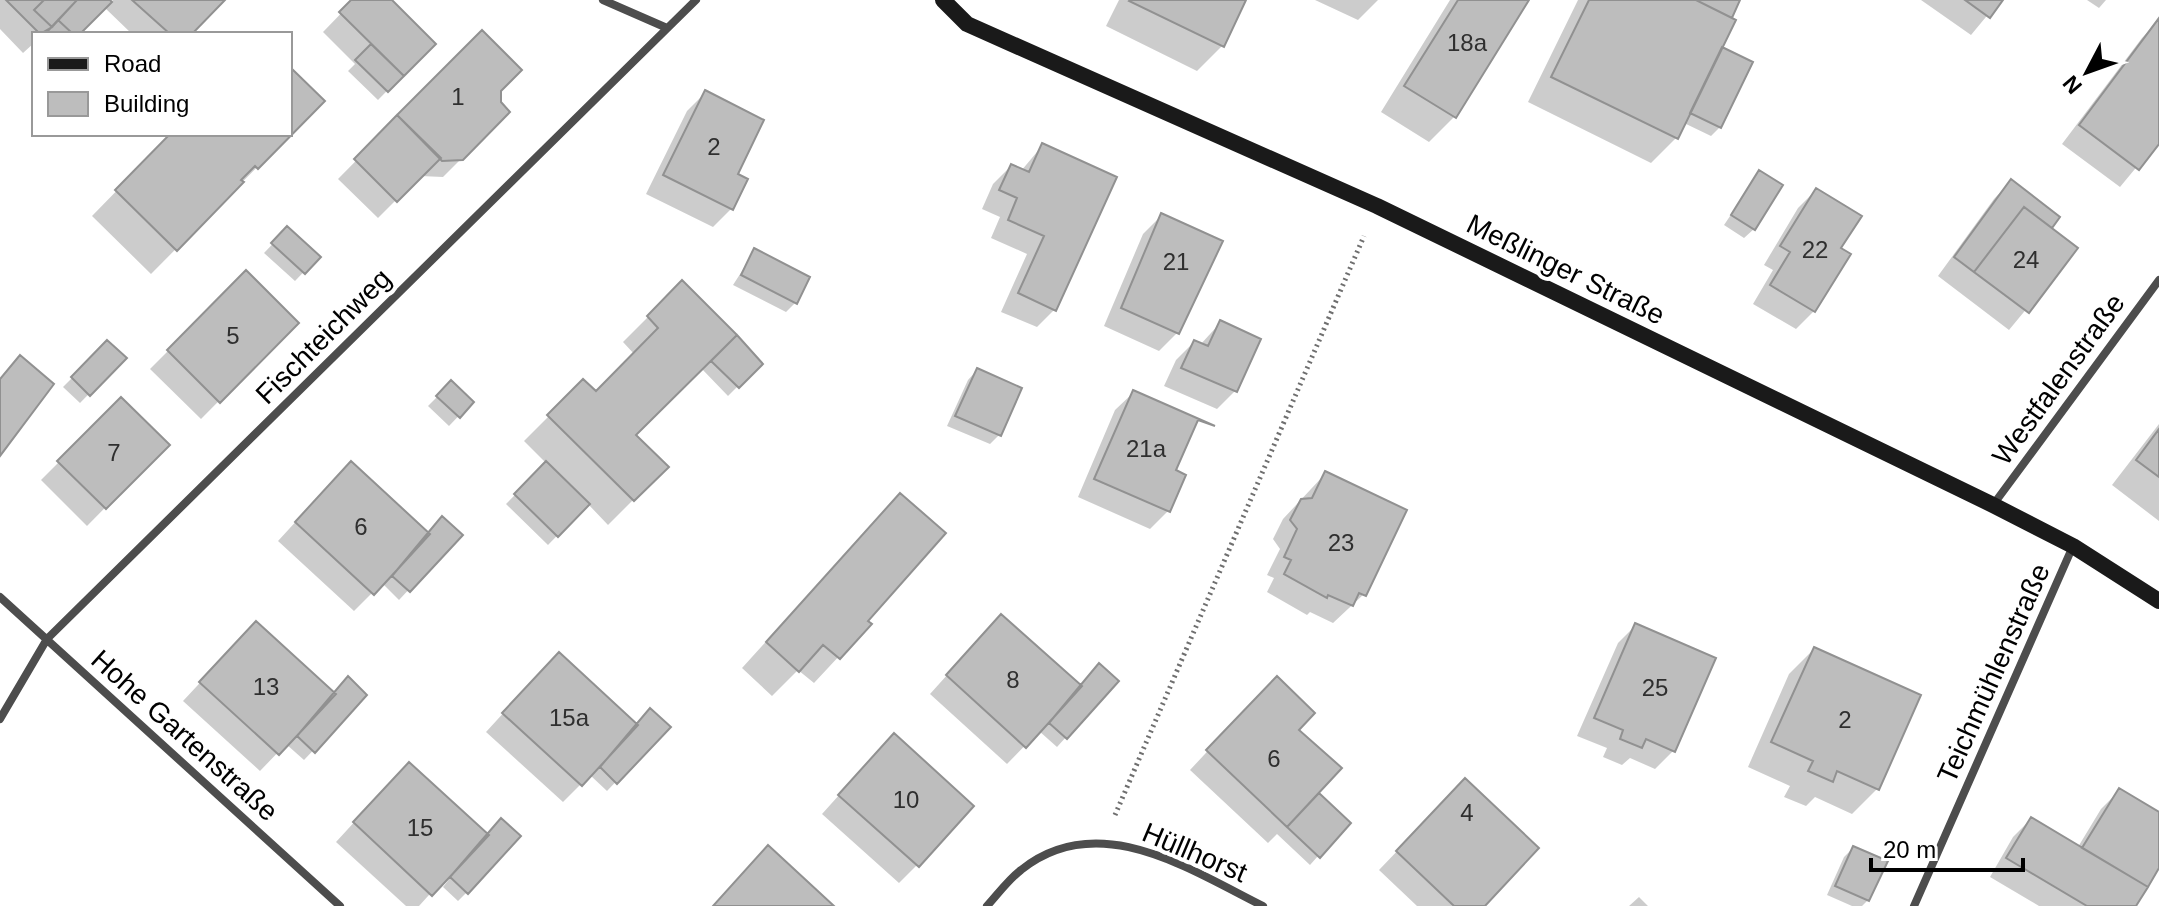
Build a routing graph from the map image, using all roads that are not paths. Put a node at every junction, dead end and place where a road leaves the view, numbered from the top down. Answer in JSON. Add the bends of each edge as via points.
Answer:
{"nodes":[{"id":1,"x":603,"y":0,"type":"edge"},
{"id":2,"x":696,"y":0,"type":"edge"},
{"id":3,"x":943,"y":0,"type":"edge"},
{"id":4,"x":667,"y":28,"type":"junction"},
{"id":5,"x":2159,"y":280,"type":"edge"},
{"id":6,"x":1993,"y":505,"type":"junction"},
{"id":7,"x":2073,"y":546,"type":"junction"},
{"id":8,"x":0,"y":597,"type":"edge"},
{"id":9,"x":2159,"y":601,"type":"edge"},
{"id":10,"x":47,"y":639,"type":"junction"},
{"id":11,"x":0,"y":719,"type":"edge"},
{"id":12,"x":340,"y":906,"type":"edge"},
{"id":13,"x":987,"y":906,"type":"edge"},
{"id":14,"x":1263,"y":906,"type":"edge"},
{"id":15,"x":1914,"y":906,"type":"edge"}],
"edges":[{"from":1,"to":4,"type":"street"},
{"from":2,"to":4,"type":"street","name":"Fischteichweg"},
{"from":3,"to":6,"type":"street","name":"Meßlinger Straße","via":[[967,24],[1377,206]]},
{"from":4,"to":10,"type":"street","name":"Fischteichweg"},
{"from":5,"to":6,"type":"street","name":"Westfalenstraße"},
{"from":6,"to":7,"type":"street","name":"Meßlinger Straße"},
{"from":7,"to":9,"type":"street","name":"Meßlinger Straße"},
{"from":7,"to":15,"type":"street","name":"Teichmühlenstraße"},
{"from":8,"to":10,"type":"street","name":"Hohe Gartenstraße"},
{"from":10,"to":11,"type":"street","name":"Fischteichweg"},
{"from":10,"to":12,"type":"street","name":"Hohe Gartenstraße"},
{"from":13,"to":14,"type":"street","name":"Hüllhorst","via":[[1020,871],[1051,851],[1103,841],[1158,854]]}]}
